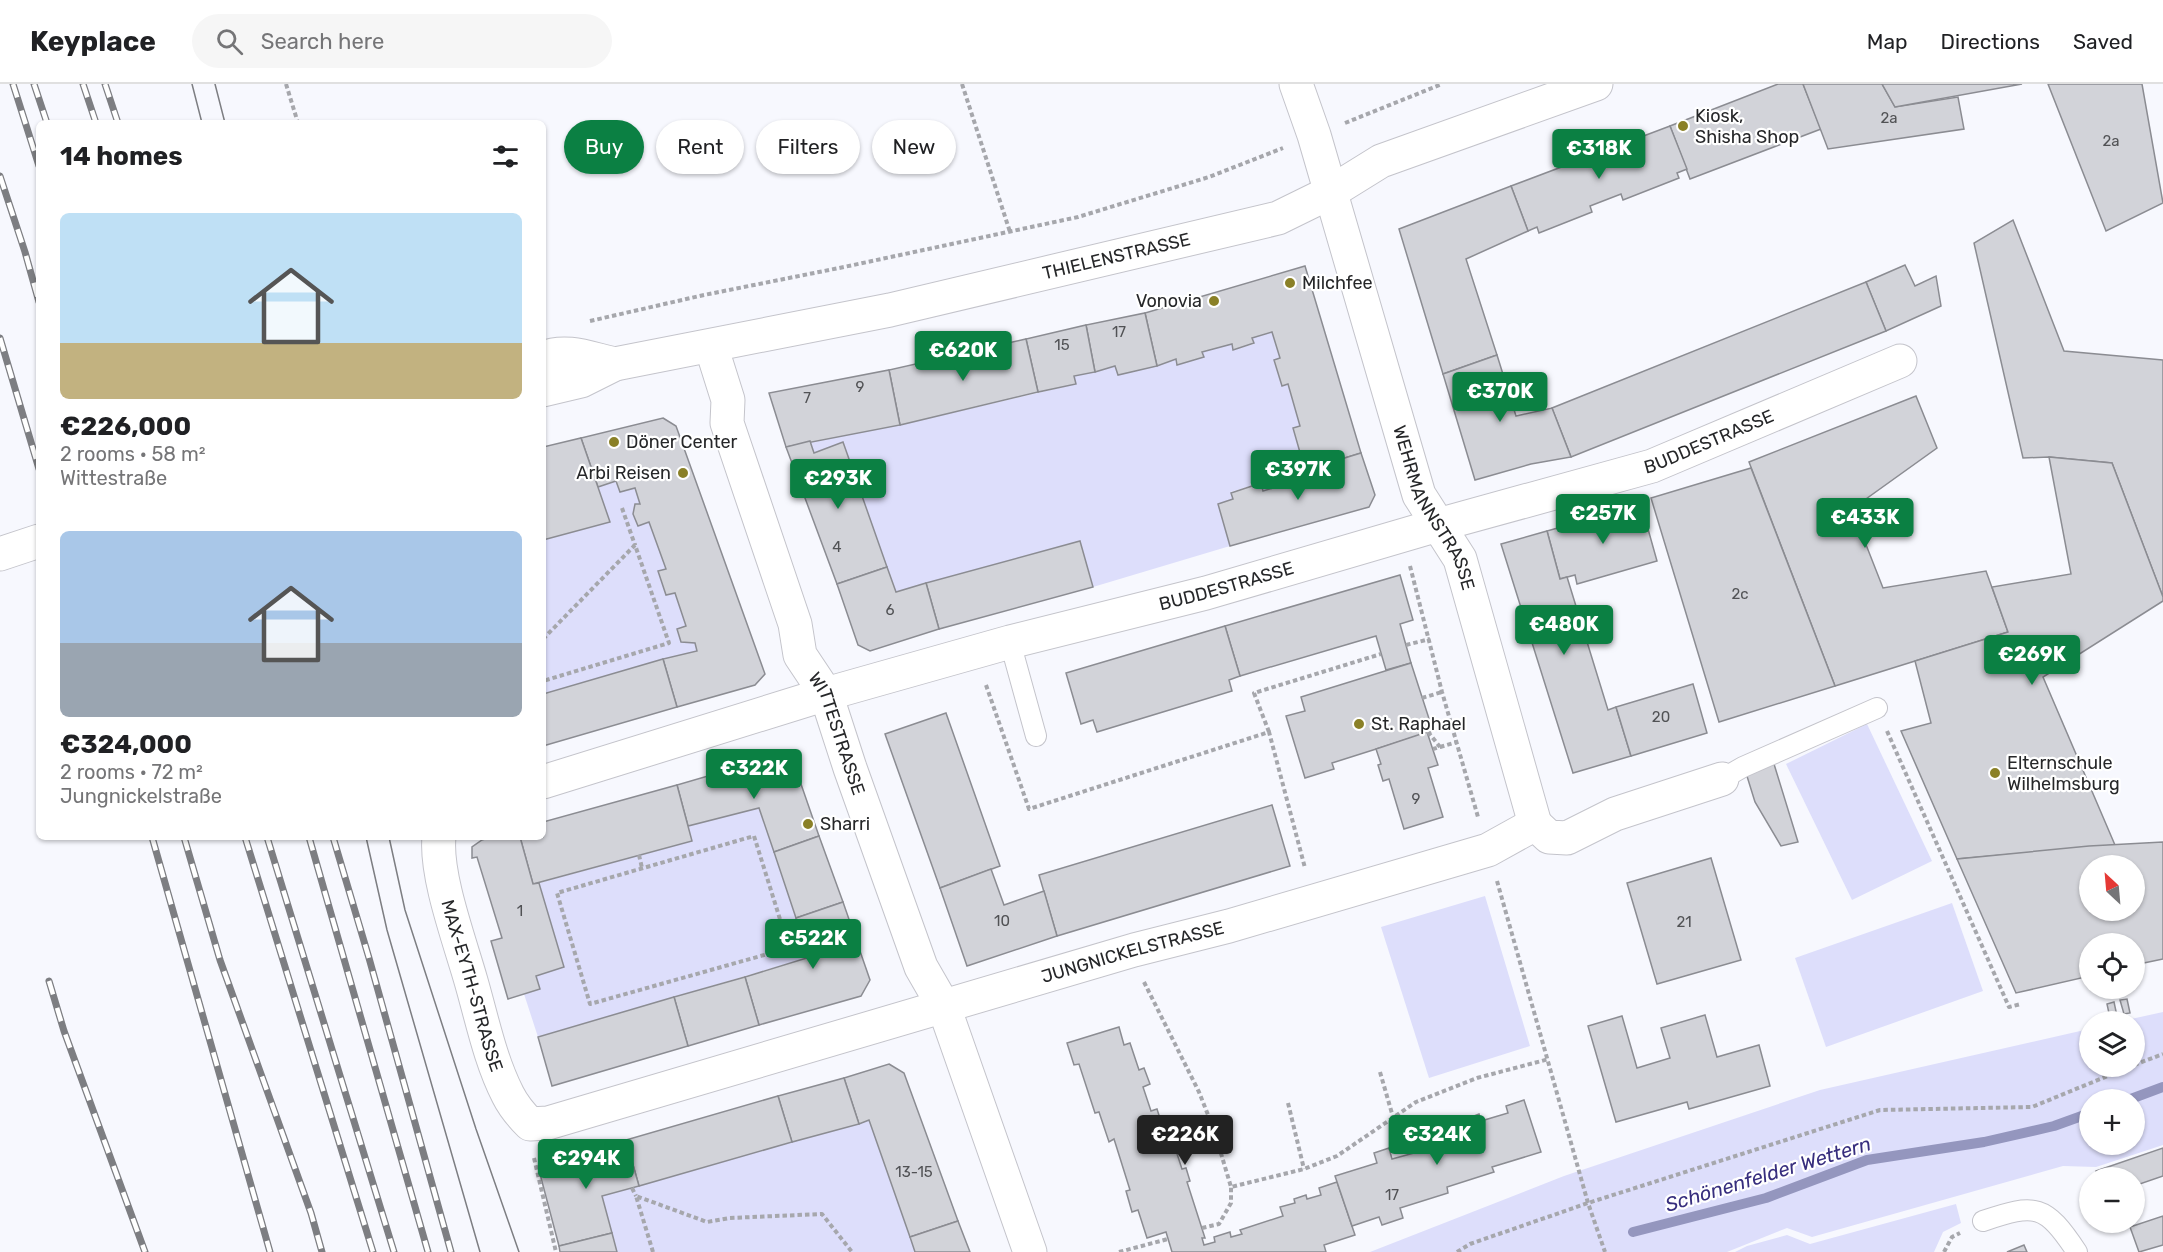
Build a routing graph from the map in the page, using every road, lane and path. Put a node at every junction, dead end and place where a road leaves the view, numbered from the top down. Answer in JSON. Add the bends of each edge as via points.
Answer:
{"nodes":[{"id":1,"x":286,"y":84,"type":"edge"},
{"id":2,"x":962,"y":84,"type":"edge"},
{"id":3,"x":1296,"y":84,"type":"edge"},
{"id":4,"x":1442,"y":84,"type":"edge"},
{"id":5,"x":1596,"y":84,"type":"edge"},
{"id":6,"x":297,"y":120,"type":"edge"},
{"id":7,"x":1314,"y":135,"type":"junction"},
{"id":8,"x":1331,"y":192,"type":"junction"},
{"id":9,"x":1010,"y":232,"type":"junction"},
{"id":10,"x":579,"y":324,"type":"dead end"},
{"id":11,"x":711,"y":346,"type":"junction"},
{"id":12,"x":546,"y":357,"type":"edge"},
{"id":13,"x":1900,"y":361,"type":"dead end"},
{"id":14,"x":615,"y":364,"type":"junction"},
{"id":15,"x":546,"y":389,"type":"edge"},
{"id":16,"x":622,"y":508,"type":"dead end"},
{"id":17,"x":1438,"y":525,"type":"junction"},
{"id":18,"x":1401,"y":536,"type":"junction"},
{"id":19,"x":36,"y":542,"type":"edge"},
{"id":20,"x":635,"y":545,"type":"junction"},
{"id":21,"x":0,"y":554,"type":"edge"},
{"id":22,"x":546,"y":636,"type":"edge"},
{"id":23,"x":1430,"y":639,"type":"junction"},
{"id":24,"x":1010,"y":642,"type":"junction"},
{"id":25,"x":1406,"y":645,"type":"dead end"},
{"id":26,"x":974,"y":653,"type":"junction"},
{"id":27,"x":1381,"y":654,"type":"dead end"},
{"id":28,"x":546,"y":680,"type":"edge"},
{"id":29,"x":1443,"y":692,"type":"junction"},
{"id":30,"x":826,"y":694,"type":"junction"},
{"id":31,"x":1422,"y":698,"type":"dead end"},
{"id":32,"x":1877,"y":708,"type":"joint"},
{"id":33,"x":1269,"y":732,"type":"junction"},
{"id":34,"x":1428,"y":732,"type":"dead end"},
{"id":35,"x":1036,"y":736,"type":"dead end"},
{"id":36,"x":1457,"y":742,"type":"junction"},
{"id":37,"x":1440,"y":747,"type":"junction"},
{"id":38,"x":1433,"y":749,"type":"dead end"},
{"id":39,"x":1722,"y":779,"type":"joint"},
{"id":40,"x":546,"y":781,"type":"edge"},
{"id":41,"x":1535,"y":824,"type":"junction"},
{"id":42,"x":439,"y":840,"type":"edge"},
{"id":43,"x":1488,"y":850,"type":"junction"},
{"id":44,"x":639,"y":855,"type":"dead end"},
{"id":45,"x":642,"y":868,"type":"junction"},
{"id":46,"x":1314,"y":901,"type":"junction"},
{"id":47,"x":1134,"y":950,"type":"junction"},
{"id":48,"x":2021,"y":1004,"type":"dead end"},
{"id":49,"x":944,"y":1007,"type":"junction"},
{"id":50,"x":2163,"y":1054,"type":"edge"},
{"id":51,"x":1548,"y":1059,"type":"junction"},
{"id":52,"x":2145,"y":1061,"type":"edge"},
{"id":53,"x":1380,"y":1072,"type":"dead end"},
{"id":54,"x":2106,"y":1077,"type":"edge"},
{"id":55,"x":1288,"y":1103,"type":"dead end"},
{"id":56,"x":1393,"y":1117,"type":"junction"},
{"id":57,"x":530,"y":1124,"type":"junction"},
{"id":58,"x":1304,"y":1169,"type":"junction"},
{"id":59,"x":1231,"y":1187,"type":"junction"},
{"id":60,"x":632,"y":1188,"type":"dead end"},
{"id":61,"x":636,"y":1196,"type":"junction"},
{"id":62,"x":1588,"y":1203,"type":"junction"},
{"id":63,"x":1983,"y":1221,"type":"dead end"},
{"id":64,"x":1202,"y":1228,"type":"dead end"},
{"id":65,"x":1168,"y":1239,"type":"dead end"},
{"id":66,"x":556,"y":1252,"type":"edge"},
{"id":67,"x":653,"y":1252,"type":"edge"},
{"id":68,"x":852,"y":1252,"type":"edge"},
{"id":69,"x":1030,"y":1252,"type":"edge"},
{"id":70,"x":1119,"y":1252,"type":"edge"},
{"id":71,"x":1457,"y":1252,"type":"edge"},
{"id":72,"x":1605,"y":1252,"type":"edge"},
{"id":73,"x":2077,"y":1252,"type":"edge"}],
"edges":[{"from":1,"to":6,"type":"path"},
{"from":2,"to":9,"type":"path"},
{"from":3,"to":7,"type":"street","name":"WEHRMANNSTRASSE"},
{"from":4,"to":7,"type":"path"},
{"from":5,"to":8,"type":"street","name":"THIELENSTRASSE","via":[[1381,161]]},
{"from":7,"to":8,"type":"street","name":"WEHRMANNSTRASSE"},
{"from":7,"to":9,"type":"path","via":[[1209,177],[1078,217]]},
{"from":8,"to":11,"type":"street","name":"THIELENSTRASSE","via":[[1278,218],[1233,230],[890,310]]},
{"from":8,"to":17,"type":"street","name":"WEHRMANNSTRASSE","via":[[1419,495]]},
{"from":9,"to":10,"type":"path"},
{"from":11,"to":14,"type":"street","name":"THIELENSTRASSE"},
{"from":11,"to":30,"type":"street","name":"WITTESTRASSE","via":[[728,400],[727,423],[795,624],[800,655]]},
{"from":12,"to":14,"type":"street","name":"THIELENSTRASSE","via":[[573,354]]},
{"from":13,"to":17,"type":"street","name":"BUDDESTRASSE","via":[[1652,466]]},
{"from":14,"to":15,"type":"street","name":"THIELENSTRASSE","via":[[580,381]]},
{"from":16,"to":20,"type":"path"},
{"from":17,"to":18,"type":"street","name":"BUDDESTRASSE"},
{"from":17,"to":41,"type":"street","name":"WEHRMANNSTRASSE","via":[[1460,559]]},
{"from":18,"to":23,"type":"path"},
{"from":18,"to":24,"type":"street","name":"BUDDESTRASSE","via":[[1206,593]]},
{"from":19,"to":21,"type":"street"},
{"from":20,"to":22,"type":"path"},
{"from":20,"to":28,"type":"path","via":[[669,643]]},
{"from":23,"to":25,"type":"path"},
{"from":23,"to":29,"type":"path"},
{"from":24,"to":26,"type":"street","name":"BUDDESTRASSE"},
{"from":24,"to":35,"type":"lane"},
{"from":26,"to":30,"type":"street","name":"BUDDESTRASSE"},
{"from":26,"to":33,"type":"path","via":[[1029,809]]},
{"from":27,"to":33,"type":"path","via":[[1254,693]]},
{"from":29,"to":31,"type":"path"},
{"from":29,"to":36,"type":"path"},
{"from":30,"to":40,"type":"street","name":"BUDDESTRASSE"},
{"from":30,"to":49,"type":"street","name":"WITTESTRASSE","via":[[921,967]]},
{"from":32,"to":39,"type":"lane"},
{"from":32,"to":48,"type":"path","via":[[2009,1007]]},
{"from":33,"to":46,"type":"path"},
{"from":34,"to":37,"type":"path"},
{"from":36,"to":37,"type":"path"},
{"from":36,"to":43,"type":"path"},
{"from":37,"to":38,"type":"path"},
{"from":39,"to":41,"type":"street","via":[[1615,814],[1567,838],[1549,837]]},
{"from":41,"to":43,"type":"street","name":"JUNGNICKELSTRASSE"},
{"from":42,"to":57,"type":"street","name":"MAX-EYTH-STRASSE","via":[[446,894],[492,1053],[507,1094]]},
{"from":43,"to":46,"type":"street","name":"JUNGNICKELSTRASSE"},
{"from":43,"to":51,"type":"path"},
{"from":44,"to":45,"type":"path"},
{"from":45,"to":45,"type":"path","via":[[557,892],[590,1004],[789,948],[754,836]]},
{"from":46,"to":47,"type":"street","name":"JUNGNICKELSTRASSE"},
{"from":47,"to":49,"type":"street","name":"JUNGNICKELSTRASSE"},
{"from":47,"to":59,"type":"path","via":[[1146,986],[1214,1130]]},
{"from":49,"to":57,"type":"street","name":"JUNGNICKELSTRASSE","via":[[548,1123]]},
{"from":49,"to":69,"type":"street","name":"WITTESTRASSE"},
{"from":50,"to":52,"type":"path"},
{"from":51,"to":56,"type":"path","via":[[1477,1078],[1416,1102]]},
{"from":51,"to":62,"type":"path"},
{"from":53,"to":56,"type":"path"},
{"from":54,"to":62,"type":"path","via":[[2032,1107],[1880,1110]]},
{"from":55,"to":58,"type":"path"},
{"from":56,"to":58,"type":"path","via":[[1337,1156]]},
{"from":57,"to":66,"type":"path","via":[[534,1163]]},
{"from":58,"to":59,"type":"path"},
{"from":59,"to":64,"type":"path","via":[[1231,1203],[1219,1224]]},
{"from":60,"to":61,"type":"path"},
{"from":61,"to":67,"type":"path"},
{"from":61,"to":68,"type":"path","via":[[707,1222],[822,1214]]},
{"from":62,"to":71,"type":"path"},
{"from":62,"to":72,"type":"path"},
{"from":63,"to":73,"type":"lane","via":[[2016,1210],[2040,1212],[2059,1226]]},
{"from":65,"to":70,"type":"path"}]}
